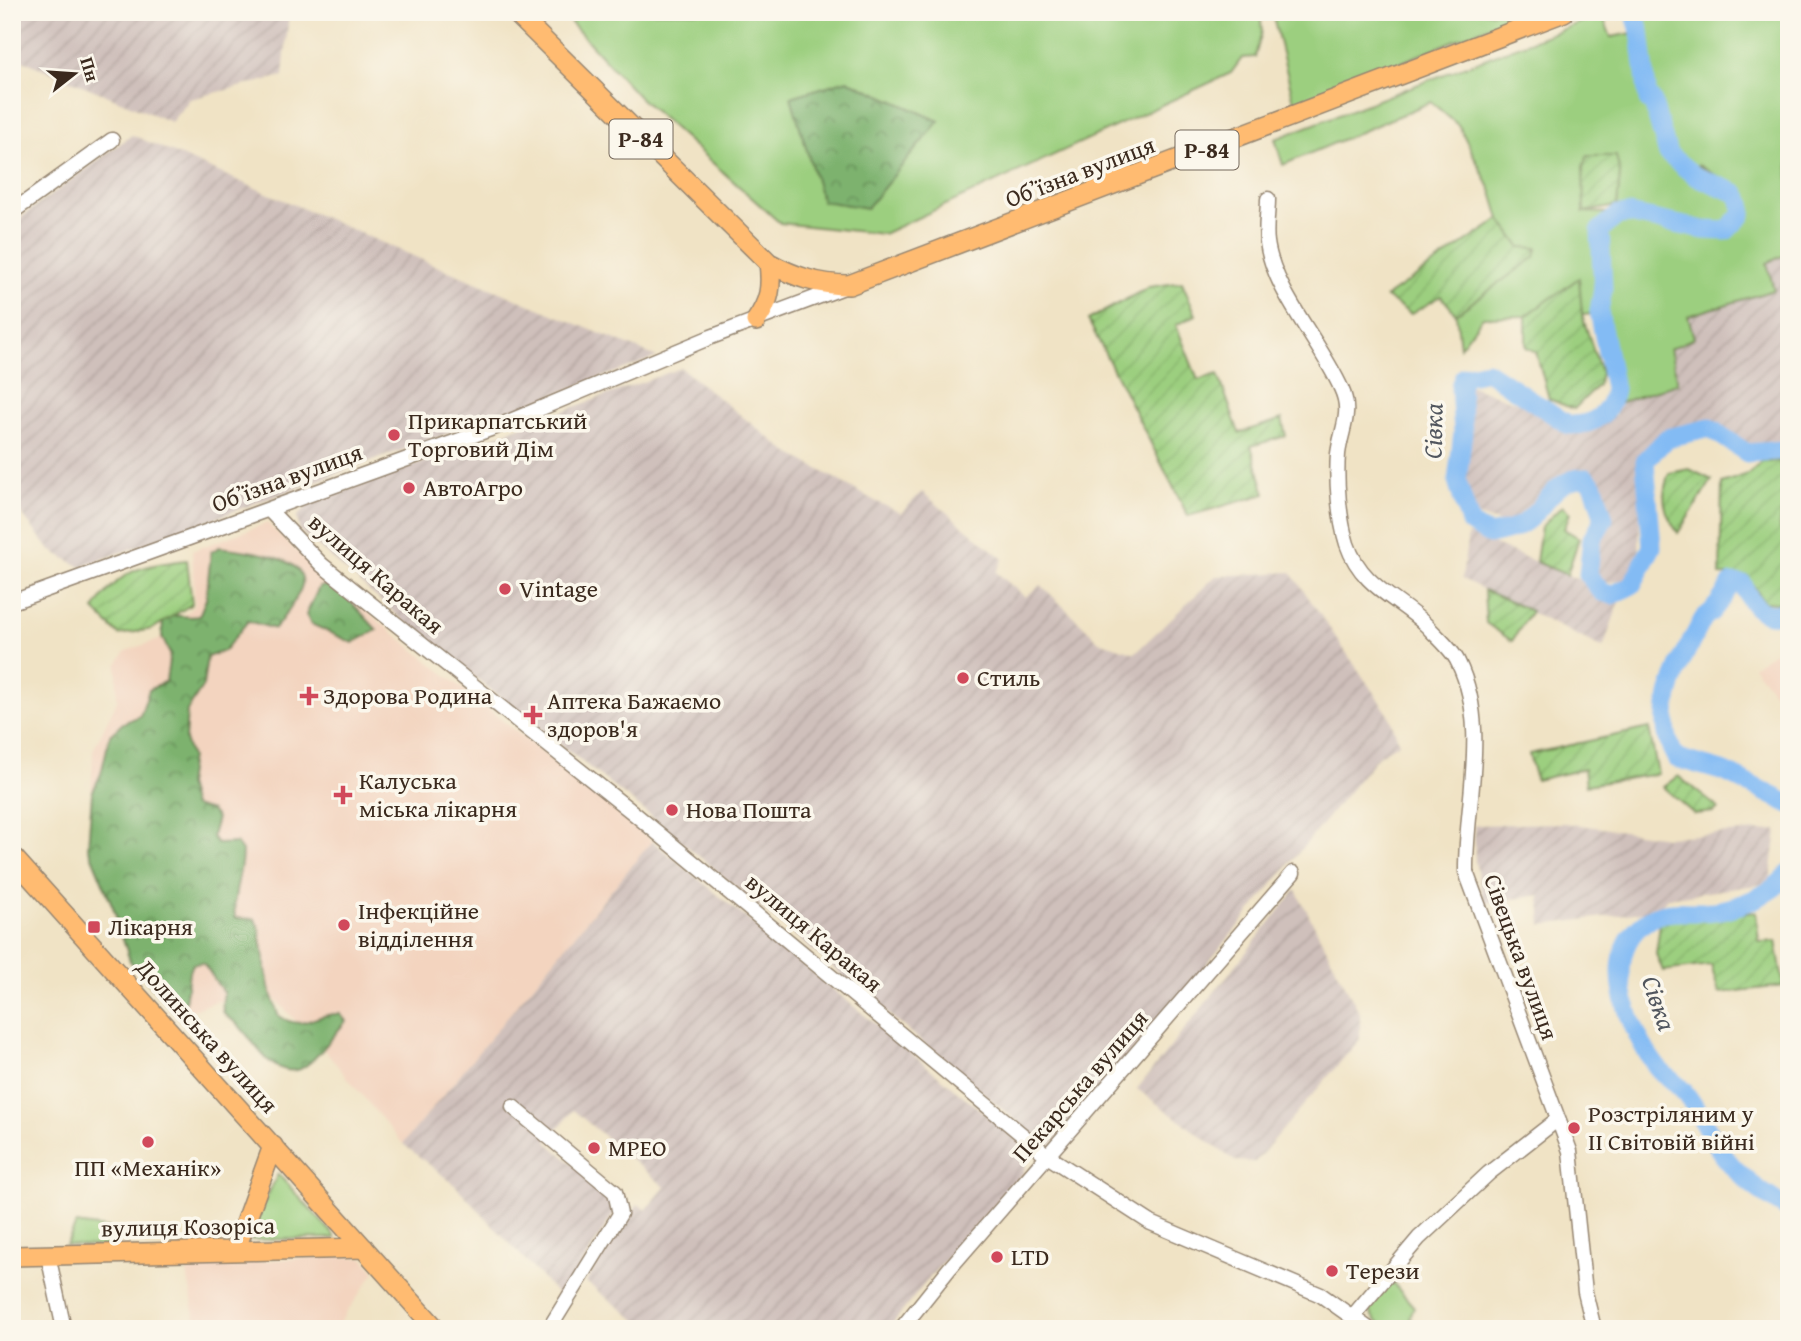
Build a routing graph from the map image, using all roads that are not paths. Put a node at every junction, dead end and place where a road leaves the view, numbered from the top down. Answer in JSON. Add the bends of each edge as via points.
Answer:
{"nodes":[{"id":1,"x":515,"y":12,"type":"edge"},
{"id":2,"x":1564,"y":12,"type":"edge"},
{"id":3,"x":112,"y":140,"type":"dead end"},
{"id":4,"x":1268,"y":199,"type":"dead end"},
{"id":5,"x":12,"y":212,"type":"edge"},
{"id":6,"x":769,"y":263,"type":"junction"},
{"id":7,"x":849,"y":285,"type":"junction"},
{"id":8,"x":756,"y":321,"type":"junction"},
{"id":9,"x":270,"y":511,"type":"junction"},
{"id":10,"x":12,"y":602,"type":"edge"},
{"id":11,"x":12,"y":856,"type":"edge"},
{"id":12,"x":1293,"y":873,"type":"dead end"},
{"id":13,"x":513,"y":1107,"type":"dead end"},
{"id":14,"x":1558,"y":1119,"type":"junction"},
{"id":15,"x":273,"y":1146,"type":"junction"},
{"id":16,"x":1049,"y":1157,"type":"junction"},
{"id":17,"x":364,"y":1248,"type":"junction"},
{"id":18,"x":235,"y":1251,"type":"junction"},
{"id":19,"x":48,"y":1255,"type":"junction"},
{"id":20,"x":12,"y":1256,"type":"edge"},
{"id":21,"x":1353,"y":1316,"type":"junction"},
{"id":22,"x":64,"y":1329,"type":"edge"},
{"id":23,"x":436,"y":1329,"type":"edge"},
{"id":24,"x":549,"y":1329,"type":"edge"},
{"id":25,"x":901,"y":1329,"type":"edge"},
{"id":26,"x":1369,"y":1329,"type":"edge"},
{"id":27,"x":1594,"y":1329,"type":"edge"}],
"edges":[{"from":1,"to":6,"type":"main road","name":"Обʼїзна вулиця","number":"Р-84"},
{"from":2,"to":7,"type":"main road","name":"Обʼїзна вулиця","number":"Р-84"},
{"from":3,"to":5,"type":"street"},
{"from":4,"to":14,"type":"street","name":"Сівецька вулиця","via":[[1267,243],[1283,288],[1342,389],[1349,415],[1338,454],[1347,543],[1370,580],[1424,624],[1457,660],[1467,686],[1475,735],[1466,872]]},
{"from":6,"to":7,"type":"main road","name":"Обʼїзна вулиця","number":"Р-84","via":[[825,285]]},
{"from":6,"to":8,"type":"main road","via":[[771,291]]},
{"from":7,"to":8,"type":"street","name":"Обʼїзна вулиця"},
{"from":8,"to":9,"type":"street","name":"Обʼїзна вулиця","via":[[496,427]]},
{"from":9,"to":10,"type":"street","name":"Обʼїзна вулиця"},
{"from":9,"to":16,"type":"street","name":"вулиця Каракая","via":[[322,565],[626,807]]},
{"from":11,"to":15,"type":"main road","name":"Долинська вулиця"},
{"from":12,"to":16,"type":"street","name":"Пекарська вулиця"},
{"from":13,"to":24,"type":"street","via":[[615,1192],[620,1204],[620,1214]]},
{"from":14,"to":21,"type":"street","via":[[1489,1173],[1419,1238]]},
{"from":14,"to":27,"type":"street","name":"Сівецька вулиця","via":[[1576,1184],[1585,1292]]},
{"from":15,"to":17,"type":"main road","name":"Долинська вулиця"},
{"from":15,"to":18,"type":"main road"},
{"from":16,"to":21,"type":"street","name":"вулиця Каракая","via":[[1151,1223],[1321,1295]]},
{"from":16,"to":25,"type":"street","name":"Пекарська вулиця"},
{"from":17,"to":18,"type":"main road","name":"вулиця Козоріса"},
{"from":17,"to":23,"type":"main road","name":"Долинська вулиця"},
{"from":18,"to":19,"type":"main road","name":"вулиця Козоріса"},
{"from":19,"to":20,"type":"main road","name":"вулиця Козоріса"},
{"from":19,"to":22,"type":"street"},
{"from":21,"to":26,"type":"street","name":"вулиця Каракая"}]}
